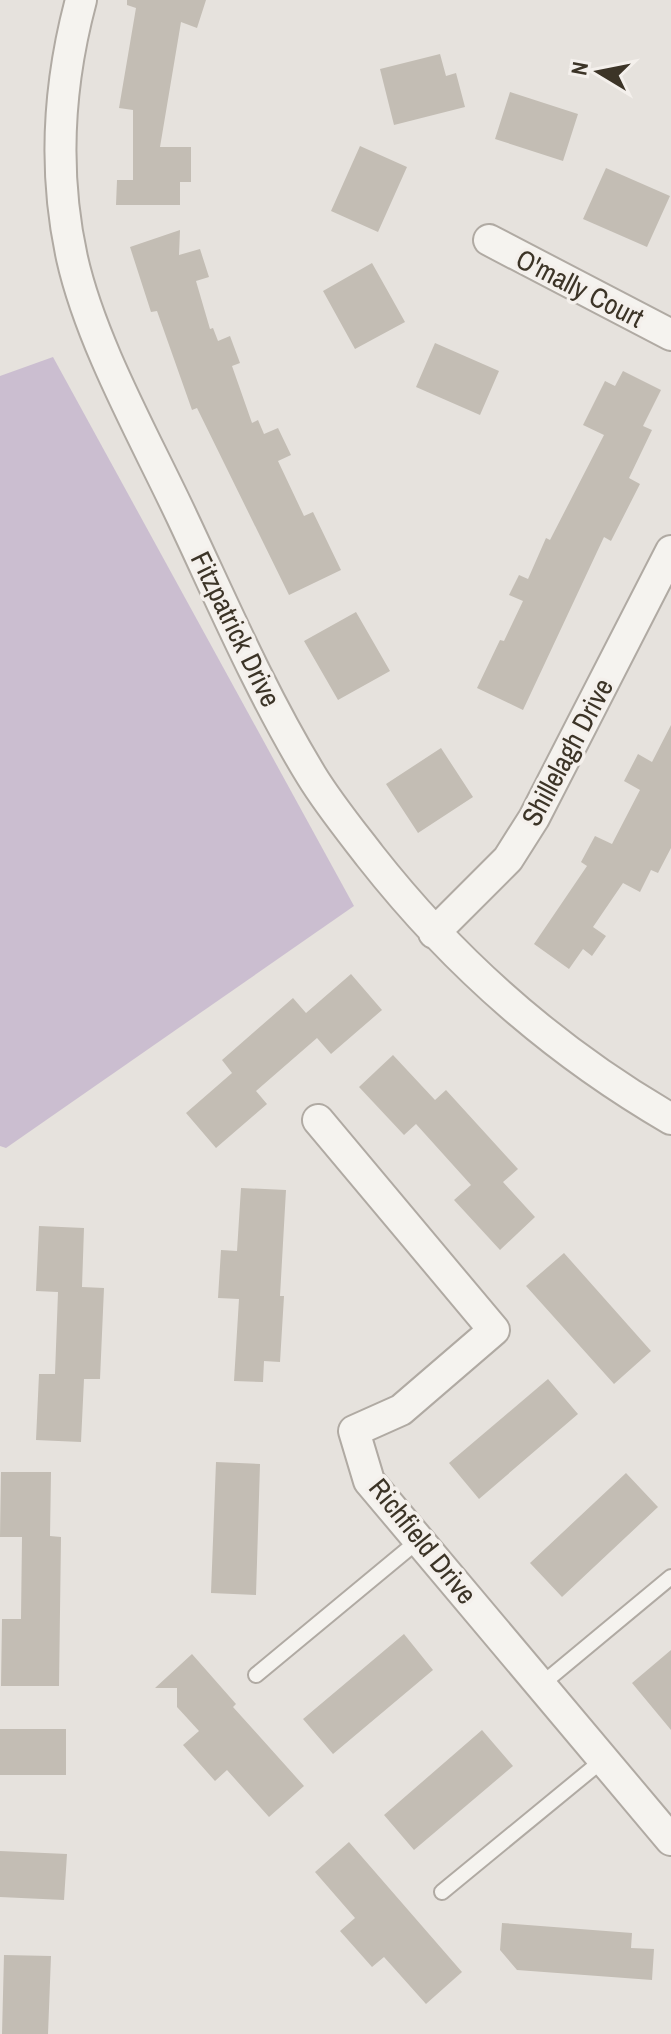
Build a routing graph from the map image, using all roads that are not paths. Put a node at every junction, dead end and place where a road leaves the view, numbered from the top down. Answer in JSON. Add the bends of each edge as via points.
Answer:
{"nodes":[{"id":1,"x":81,"y":0,"type":"edge"},
{"id":2,"x":489,"y":240,"type":"dead end"},
{"id":3,"x":671,"y":335,"type":"edge"},
{"id":4,"x":671,"y":551,"type":"edge"},
{"id":5,"x":434,"y":933,"type":"junction"},
{"id":6,"x":671,"y":1119,"type":"edge"},
{"id":7,"x":318,"y":1120,"type":"dead end"},
{"id":8,"x":419,"y":1540,"type":"junction"},
{"id":9,"x":671,"y":1577,"type":"edge"},
{"id":10,"x":256,"y":1675,"type":"dead end"},
{"id":11,"x":542,"y":1684,"type":"junction"},
{"id":12,"x":604,"y":1758,"type":"junction"},
{"id":13,"x":671,"y":1840,"type":"edge"},
{"id":14,"x":442,"y":1892,"type":"dead end"}],
"edges":[{"from":1,"to":5,"type":"street","name":"Fitzpatrick Drive","via":[[61,100],[59,158],[72,260],[87,307],[268,699],[313,778]]},
{"from":2,"to":3,"type":"street","name":"O'mally Court"},
{"from":4,"to":5,"type":"street","name":"Shillelagh Drive","via":[[534,818],[508,859]]},
{"from":5,"to":6,"type":"street","name":"Fitzpatrick Drive","via":[[526,1019]]},
{"from":7,"to":8,"type":"street","name":"Richfield Drive","via":[[494,1330],[401,1410],[354,1431],[369,1481]]},
{"from":8,"to":10,"type":"lane"},
{"from":8,"to":11,"type":"street","name":"Richfield Drive"},
{"from":9,"to":11,"type":"lane"},
{"from":11,"to":12,"type":"street","name":"Richfield Drive"},
{"from":12,"to":13,"type":"street","name":"Richfield Drive"},
{"from":12,"to":14,"type":"lane"}]}
